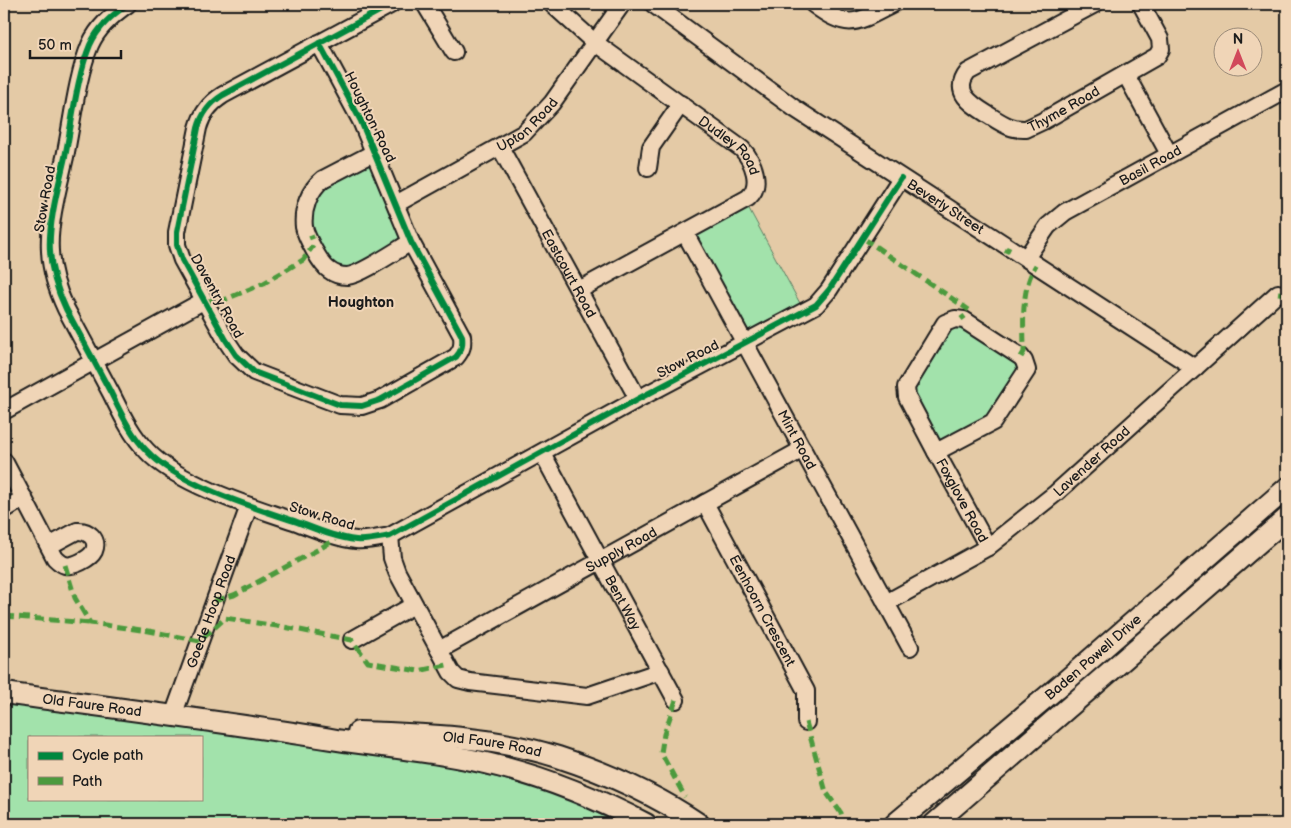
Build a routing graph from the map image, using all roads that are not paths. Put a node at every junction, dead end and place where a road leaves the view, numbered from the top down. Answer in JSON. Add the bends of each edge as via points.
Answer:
{"nodes":[{"id":1,"x":128,"y":4,"type":"edge"},
{"id":2,"x":392,"y":4,"type":"edge"},
{"id":3,"x":425,"y":4,"type":"edge"},
{"id":4,"x":552,"y":4,"type":"edge"},
{"id":5,"x":622,"y":4,"type":"edge"},
{"id":6,"x":653,"y":4,"type":"edge"},
{"id":7,"x":813,"y":4,"type":"edge"},
{"id":8,"x":893,"y":4,"type":"edge"},
{"id":9,"x":1095,"y":4,"type":"edge"},
{"id":10,"x":1142,"y":4,"type":"edge"},
{"id":11,"x":364,"y":10,"type":"edge"},
{"id":12,"x":594,"y":42,"type":"junction"},
{"id":13,"x":319,"y":43,"type":"junction"},
{"id":14,"x":454,"y":52,"type":"dead end"},
{"id":15,"x":1126,"y":75,"type":"junction"},
{"id":16,"x":1287,"y":90,"type":"edge"},
{"id":17,"x":680,"y":104,"type":"junction"},
{"id":18,"x":500,"y":147,"type":"junction"},
{"id":19,"x":374,"y":152,"type":"junction"},
{"id":20,"x":1169,"y":154,"type":"junction"},
{"id":21,"x":648,"y":168,"type":"dead end"},
{"id":22,"x":901,"y":178,"type":"junction"},
{"id":23,"x":396,"y":204,"type":"junction"},
{"id":24,"x":685,"y":233,"type":"junction"},
{"id":25,"x":411,"y":242,"type":"junction"},
{"id":26,"x":1026,"y":258,"type":"junction"},
{"id":27,"x":579,"y":290,"type":"junction"},
{"id":28,"x":1278,"y":294,"type":"dead end"},
{"id":29,"x":203,"y":301,"type":"junction"},
{"id":30,"x":745,"y":343,"type":"junction"},
{"id":31,"x":94,"y":362,"type":"junction"},
{"id":32,"x":1195,"y":368,"type":"junction"},
{"id":33,"x":638,"y":399,"type":"junction"},
{"id":34,"x":4,"y":412,"type":"edge"},
{"id":35,"x":803,"y":449,"type":"junction"},
{"id":36,"x":936,"y":452,"type":"junction"},
{"id":37,"x":542,"y":453,"type":"junction"},
{"id":38,"x":4,"y":461,"type":"edge"},
{"id":39,"x":1287,"y":488,"type":"edge"},
{"id":40,"x":24,"y":498,"type":"junction"},
{"id":41,"x":705,"y":503,"type":"junction"},
{"id":42,"x":249,"y":506,"type":"junction"},
{"id":43,"x":4,"y":510,"type":"edge"},
{"id":44,"x":1287,"y":518,"type":"edge"},
{"id":45,"x":390,"y":536,"type":"junction"},
{"id":46,"x":49,"y":546,"type":"dead end"},
{"id":47,"x":988,"y":547,"type":"junction"},
{"id":48,"x":601,"y":561,"type":"junction"},
{"id":49,"x":886,"y":603,"type":"junction"},
{"id":50,"x":414,"y":605,"type":"junction"},
{"id":51,"x":352,"y":640,"type":"dead end"},
{"id":52,"x":910,"y":647,"type":"dead end"},
{"id":53,"x":439,"y":650,"type":"junction"},
{"id":54,"x":661,"y":672,"type":"junction"},
{"id":55,"x":4,"y":693,"type":"edge"},
{"id":56,"x":676,"y":700,"type":"dead end"},
{"id":57,"x":173,"y":716,"type":"junction"},
{"id":58,"x":806,"y":722,"type":"dead end"},
{"id":59,"x":269,"y":729,"type":"junction"},
{"id":60,"x":646,"y":824,"type":"edge"},
{"id":61,"x":699,"y":824,"type":"edge"},
{"id":62,"x":895,"y":824,"type":"edge"},
{"id":63,"x":934,"y":824,"type":"edge"}],
"edges":[{"from":1,"to":31,"type":"street","name":"Stow Road","via":[[113,14],[90,45],[80,81],[49,248],[57,290]]},
{"from":2,"to":11,"type":"street","name":"Daventry Road"},
{"from":3,"to":14,"type":"street"},
{"from":4,"to":12,"type":"street"},
{"from":5,"to":12,"type":"street","name":"Upton Road"},
{"from":6,"to":22,"type":"street","name":"Beverly Street","via":[[794,108]]},
{"from":7,"to":8,"type":"street","via":[[848,22],[861,20]]},
{"from":9,"to":15,"type":"street","name":"Thyme Road","via":[[968,72],[963,78],[964,94],[969,103],[1007,127],[1026,129]]},
{"from":10,"to":15,"type":"street","name":"Thyme Road","via":[[1157,30],[1161,49],[1157,56]]},
{"from":11,"to":13,"type":"street","name":"Daventry Road"},
{"from":12,"to":17,"type":"street","name":"Dudley Road"},
{"from":12,"to":18,"type":"street","name":"Upton Road","via":[[535,123]]},
{"from":13,"to":19,"type":"street","name":"Houghton Road"},
{"from":13,"to":29,"type":"street","name":"Daventry Road","via":[[217,99],[200,121],[177,239],[182,260]]},
{"from":15,"to":20,"type":"street"},
{"from":16,"to":20,"type":"street","name":"Basil Road"},
{"from":17,"to":21,"type":"street","via":[[651,147]]},
{"from":17,"to":24,"type":"street","name":"Dudley Road","via":[[742,148],[752,164],[756,184],[748,198]]},
{"from":18,"to":23,"type":"street","name":"Upton Road"},
{"from":18,"to":27,"type":"street","name":"Eastcourt Road"},
{"from":19,"to":23,"type":"street","name":"Houghton Road"},
{"from":19,"to":25,"type":"street","via":[[317,184],[307,203],[305,230],[325,267],[344,276],[356,274]]},
{"from":20,"to":26,"type":"street","name":"Basil Road","via":[[1056,218]]},
{"from":22,"to":26,"type":"street","name":"Beverly Street"},
{"from":22,"to":30,"type":"street","name":"Stow Road","via":[[816,305]]},
{"from":23,"to":25,"type":"street","name":"Daventry Road"},
{"from":24,"to":27,"type":"street","name":"Dudley Road"},
{"from":24,"to":30,"type":"street","name":"Mint Road"},
{"from":25,"to":29,"type":"street","name":"Daventry Road","via":[[462,336],[463,344],[456,357],[371,404],[340,405],[254,372],[236,355]]},
{"from":26,"to":32,"type":"street","name":"Beverly Street"},
{"from":27,"to":33,"type":"street","name":"Eastcourt Road"},
{"from":28,"to":32,"type":"street","name":"Lavender Road"},
{"from":29,"to":31,"type":"street"},
{"from":30,"to":33,"type":"street","name":"Stow Road"},
{"from":30,"to":35,"type":"street","name":"Mint Road"},
{"from":31,"to":34,"type":"street"},
{"from":31,"to":42,"type":"street","name":"Stow Road","via":[[127,424],[147,452],[185,478]]},
{"from":32,"to":47,"type":"street","name":"Lavender Road","via":[[1056,493]]},
{"from":33,"to":37,"type":"street","name":"Stow Road"},
{"from":35,"to":41,"type":"street","name":"Supply Road"},
{"from":35,"to":49,"type":"street","name":"Mint Road"},
{"from":36,"to":36,"type":"street","name":"Foxglove Road","via":[[907,397],[906,387],[945,323],[964,320],[1021,357],[1027,370],[993,422]]},
{"from":36,"to":47,"type":"street","name":"Foxglove Road"},
{"from":37,"to":45,"type":"street","name":"Stow Road"},
{"from":37,"to":48,"type":"street","name":"Bent Way"},
{"from":38,"to":40,"type":"street"},
{"from":39,"to":62,"type":"main road","name":"Baden Powell Drive"},
{"from":40,"to":43,"type":"street"},
{"from":40,"to":46,"type":"street"},
{"from":41,"to":48,"type":"street","name":"Supply Road"},
{"from":41,"to":58,"type":"street","name":"Eenhoorn Crescent","via":[[806,691]]},
{"from":42,"to":45,"type":"street","name":"Stow Road","via":[[339,537],[368,540]]},
{"from":42,"to":57,"type":"street","name":"Goede Hoop Road"},
{"from":44,"to":63,"type":"main road","name":"Baden Powell Drive"},
{"from":45,"to":50,"type":"street","via":[[396,572]]},
{"from":47,"to":49,"type":"street","name":"Lavender Road"},
{"from":48,"to":53,"type":"street","name":"Supply Road"},
{"from":48,"to":54,"type":"street","name":"Bent Way"},
{"from":49,"to":52,"type":"street","name":"Mint Road"},
{"from":50,"to":51,"type":"street"},
{"from":50,"to":53,"type":"street"},
{"from":53,"to":54,"type":"street","via":[[451,672],[464,681],[579,696],[593,695]]},
{"from":54,"to":56,"type":"street","name":"Bent Way"},
{"from":55,"to":57,"type":"main road","name":"Old Faure Road"},
{"from":57,"to":59,"type":"main road","name":"Old Faure Road"},
{"from":59,"to":60,"type":"main road","name":"Old Faure Road","via":[[501,767],[551,782]]},
{"from":59,"to":61,"type":"main road","name":"Old Faure Road","via":[[389,733],[504,745],[557,757],[601,773],[646,793]]}]}
